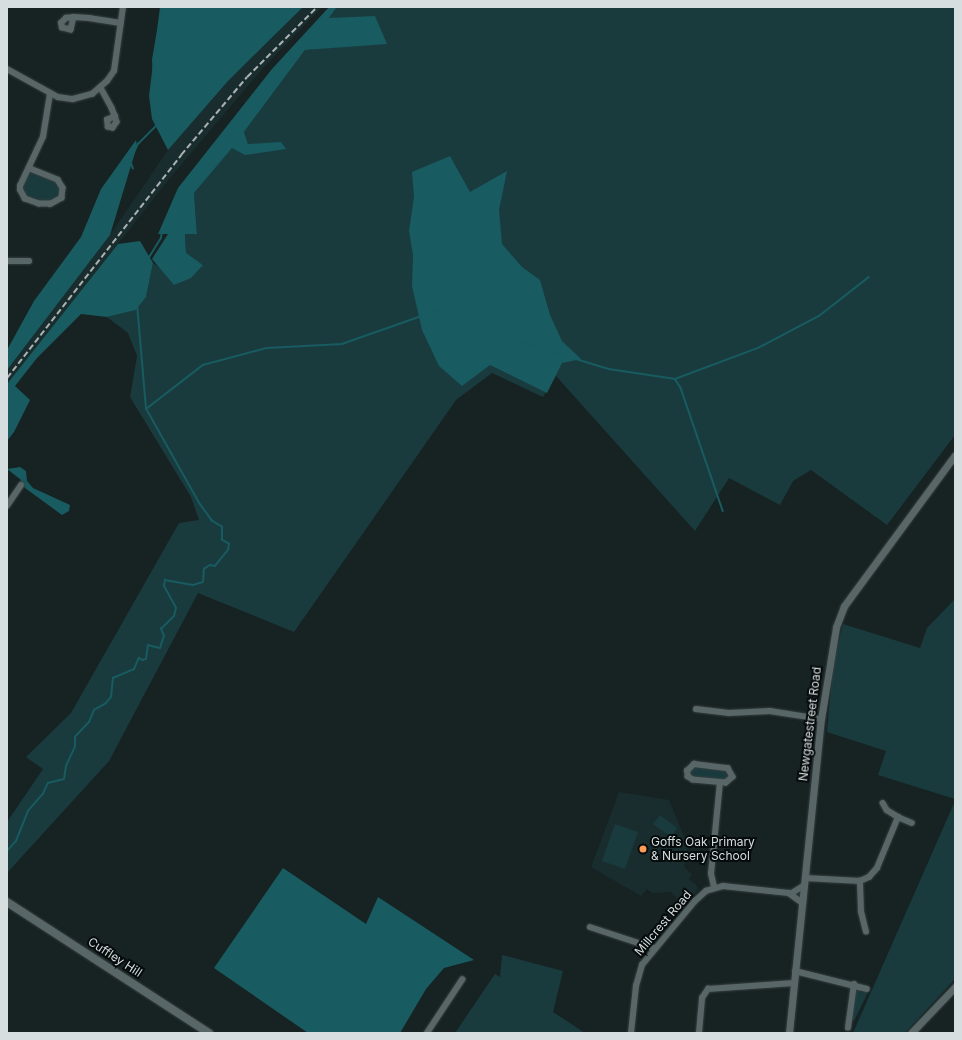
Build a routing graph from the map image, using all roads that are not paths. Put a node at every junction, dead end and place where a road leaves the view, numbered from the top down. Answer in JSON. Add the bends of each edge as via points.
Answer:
{"nodes":[{"id":1,"x":123,"y":7,"type":"edge"},
{"id":2,"x":74,"y":17,"type":"dead end"},
{"id":3,"x":121,"y":23,"type":"junction"},
{"id":4,"x":7,"y":70,"type":"edge"},
{"id":5,"x":101,"y":88,"type":"junction"},
{"id":6,"x":50,"y":94,"type":"junction"},
{"id":7,"x":115,"y":116,"type":"dead end"},
{"id":8,"x":29,"y":168,"type":"junction"},
{"id":9,"x":7,"y":261,"type":"edge"},
{"id":10,"x":29,"y":261,"type":"dead end"},
{"id":11,"x":955,"y":455,"type":"edge"},
{"id":12,"x":21,"y":485,"type":"dead end"},
{"id":13,"x":7,"y":506,"type":"edge"},
{"id":14,"x":696,"y":709,"type":"dead end"},
{"id":15,"x":821,"y":719,"type":"junction"},
{"id":16,"x":720,"y":783,"type":"junction"},
{"id":17,"x":883,"y":803,"type":"dead end"},
{"id":18,"x":898,"y":816,"type":"junction"},
{"id":19,"x":912,"y":823,"type":"dead end"},
{"id":20,"x":805,"y":881,"type":"junction"},
{"id":21,"x":860,"y":881,"type":"junction"},
{"id":22,"x":714,"y":887,"type":"junction"},
{"id":23,"x":792,"y":893,"type":"junction"},
{"id":24,"x":7,"y":902,"type":"edge"},
{"id":25,"x":803,"y":903,"type":"junction"},
{"id":26,"x":590,"y":927,"type":"dead end"},
{"id":27,"x":866,"y":932,"type":"dead end"},
{"id":28,"x":654,"y":948,"type":"junction"},
{"id":29,"x":796,"y":971,"type":"junction"},
{"id":30,"x":462,"y":980,"type":"dead end"},
{"id":31,"x":794,"y":983,"type":"junction"},
{"id":32,"x":854,"y":984,"type":"junction"},
{"id":33,"x":955,"y":987,"type":"edge"},
{"id":34,"x":867,"y":989,"type":"dead end"},
{"id":35,"x":848,"y":1028,"type":"dead end"},
{"id":36,"x":209,"y":1033,"type":"edge"},
{"id":37,"x":427,"y":1033,"type":"edge"},
{"id":38,"x":631,"y":1033,"type":"edge"},
{"id":39,"x":699,"y":1033,"type":"edge"},
{"id":40,"x":789,"y":1033,"type":"edge"},
{"id":41,"x":911,"y":1033,"type":"edge"}],
"edges":[{"from":1,"to":3,"type":"street"},
{"from":2,"to":3,"type":"street"},
{"from":3,"to":5,"type":"street","via":[[115,67]]},
{"from":4,"to":6,"type":"street"},
{"from":5,"to":6,"type":"street","via":[[73,100]]},
{"from":5,"to":7,"type":"street"},
{"from":6,"to":8,"type":"street","via":[[43,137]]},
{"from":8,"to":8,"type":"street","via":[[20,190],[25,199],[45,205],[62,198],[63,188],[58,180]]},
{"from":9,"to":10,"type":"street"},
{"from":11,"to":15,"type":"street","name":"Newgatestreet Road","via":[[844,606],[832,642]]},
{"from":12,"to":13,"type":"street"},
{"from":14,"to":15,"type":"street","via":[[730,713],[770,711]]},
{"from":15,"to":20,"type":"street","name":"Newgatestreet Road"},
{"from":16,"to":16,"type":"street","via":[[693,780],[688,777],[687,771],[694,764],[730,769],[732,780],[726,784]]},
{"from":16,"to":22,"type":"street","via":[[711,874]]},
{"from":17,"to":18,"type":"street","via":[[887,810]]},
{"from":18,"to":19,"type":"street"},
{"from":18,"to":21,"type":"street","via":[[877,868],[869,877]]},
{"from":20,"to":21,"type":"street"},
{"from":20,"to":23,"type":"street"},
{"from":20,"to":25,"type":"street","name":"Newgatestreet Road"},
{"from":21,"to":27,"type":"street","via":[[861,912]]},
{"from":22,"to":23,"type":"street"},
{"from":22,"to":28,"type":"street","name":"Millcrest Road","via":[[694,901]]},
{"from":23,"to":25,"type":"street"},
{"from":24,"to":36,"type":"main road","name":"Cuffley Hill"},
{"from":25,"to":29,"type":"street","name":"Newgatestreet Road"},
{"from":26,"to":28,"type":"street"},
{"from":28,"to":38,"type":"street","name":"Millcrest Road","via":[[638,976]]},
{"from":29,"to":31,"type":"street","name":"Newgatestreet Road"},
{"from":29,"to":32,"type":"street","via":[[825,980]]},
{"from":30,"to":37,"type":"street"},
{"from":31,"to":39,"type":"street","via":[[708,989],[702,998]]},
{"from":31,"to":40,"type":"street","name":"Newgatestreet Road"},
{"from":32,"to":34,"type":"street"},
{"from":32,"to":35,"type":"street"},
{"from":33,"to":41,"type":"street"}]}
